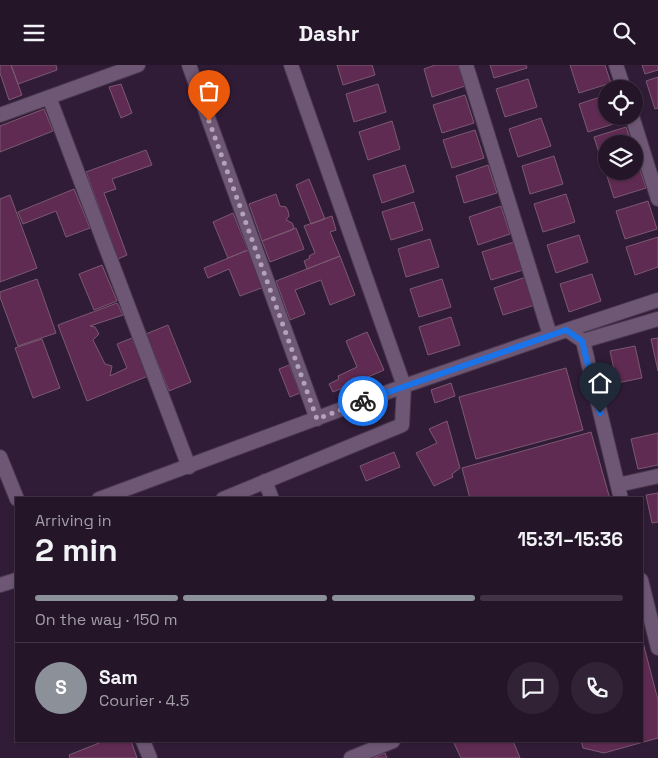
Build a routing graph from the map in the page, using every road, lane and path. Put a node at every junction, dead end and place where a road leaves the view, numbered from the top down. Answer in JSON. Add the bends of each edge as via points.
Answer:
{"nodes":[{"id":1,"x":138,"y":65,"type":"edge"},
{"id":2,"x":189,"y":65,"type":"edge"},
{"id":3,"x":291,"y":65,"type":"edge"},
{"id":4,"x":466,"y":65,"type":"edge"},
{"id":5,"x":616,"y":65,"type":"edge"},
{"id":6,"x":621,"y":80,"type":"edge"},
{"id":7,"x":49,"y":97,"type":"junction"},
{"id":8,"x":0,"y":115,"type":"edge"},
{"id":9,"x":635,"y":125,"type":"edge"},
{"id":10,"x":658,"y":199,"type":"edge"},
{"id":11,"x":658,"y":300,"type":"edge"},
{"id":12,"x":658,"y":319,"type":"edge"},
{"id":13,"x":566,"y":330,"type":"junction"},
{"id":14,"x":550,"y":335,"type":"junction"},
{"id":15,"x":582,"y":341,"type":"junction"},
{"id":16,"x":404,"y":385,"type":"junction"},
{"id":17,"x":317,"y":419,"type":"junction"},
{"id":18,"x":0,"y":457,"type":"edge"},
{"id":19,"x":189,"y":467,"type":"junction"},
{"id":20,"x":658,"y":476,"type":"edge"},
{"id":21,"x":265,"y":481,"type":"junction"},
{"id":22,"x":618,"y":485,"type":"junction"},
{"id":23,"x":16,"y":497,"type":"edge"},
{"id":24,"x":105,"y":497,"type":"edge"},
{"id":25,"x":228,"y":497,"type":"edge"},
{"id":26,"x":271,"y":497,"type":"edge"},
{"id":27,"x":621,"y":497,"type":"edge"},
{"id":28,"x":15,"y":580,"type":"edge"},
{"id":29,"x":0,"y":585,"type":"edge"},
{"id":30,"x":643,"y":586,"type":"edge"},
{"id":31,"x":656,"y":630,"type":"edge"},
{"id":32,"x":658,"y":648,"type":"edge"},
{"id":33,"x":143,"y":742,"type":"edge"},
{"id":34,"x":388,"y":742,"type":"edge"},
{"id":35,"x":369,"y":746,"type":"edge"},
{"id":36,"x":150,"y":758,"type":"edge"},
{"id":37,"x":351,"y":758,"type":"edge"}],
"edges":[{"from":1,"to":7,"type":"street"},
{"from":2,"to":17,"type":"street"},
{"from":3,"to":16,"type":"street"},
{"from":4,"to":14,"type":"street"},
{"from":5,"to":6,"type":"street"},
{"from":7,"to":8,"type":"street"},
{"from":7,"to":19,"type":"street"},
{"from":9,"to":10,"type":"street"},
{"from":11,"to":13,"type":"street"},
{"from":12,"to":15,"type":"street"},
{"from":13,"to":14,"type":"street"},
{"from":13,"to":15,"type":"street"},
{"from":14,"to":16,"type":"street"},
{"from":15,"to":22,"type":"street"},
{"from":16,"to":17,"type":"street"},
{"from":16,"to":21,"type":"street","via":[[402,425]]},
{"from":17,"to":19,"type":"street"},
{"from":18,"to":23,"type":"street"},
{"from":19,"to":24,"type":"street"},
{"from":20,"to":22,"type":"street"},
{"from":21,"to":25,"type":"street"},
{"from":21,"to":26,"type":"street"},
{"from":22,"to":27,"type":"street"},
{"from":28,"to":29,"type":"street"},
{"from":30,"to":31,"type":"street"},
{"from":31,"to":32,"type":"street"},
{"from":33,"to":36,"type":"street"},
{"from":34,"to":35,"type":"street"},
{"from":35,"to":37,"type":"street"}]}
